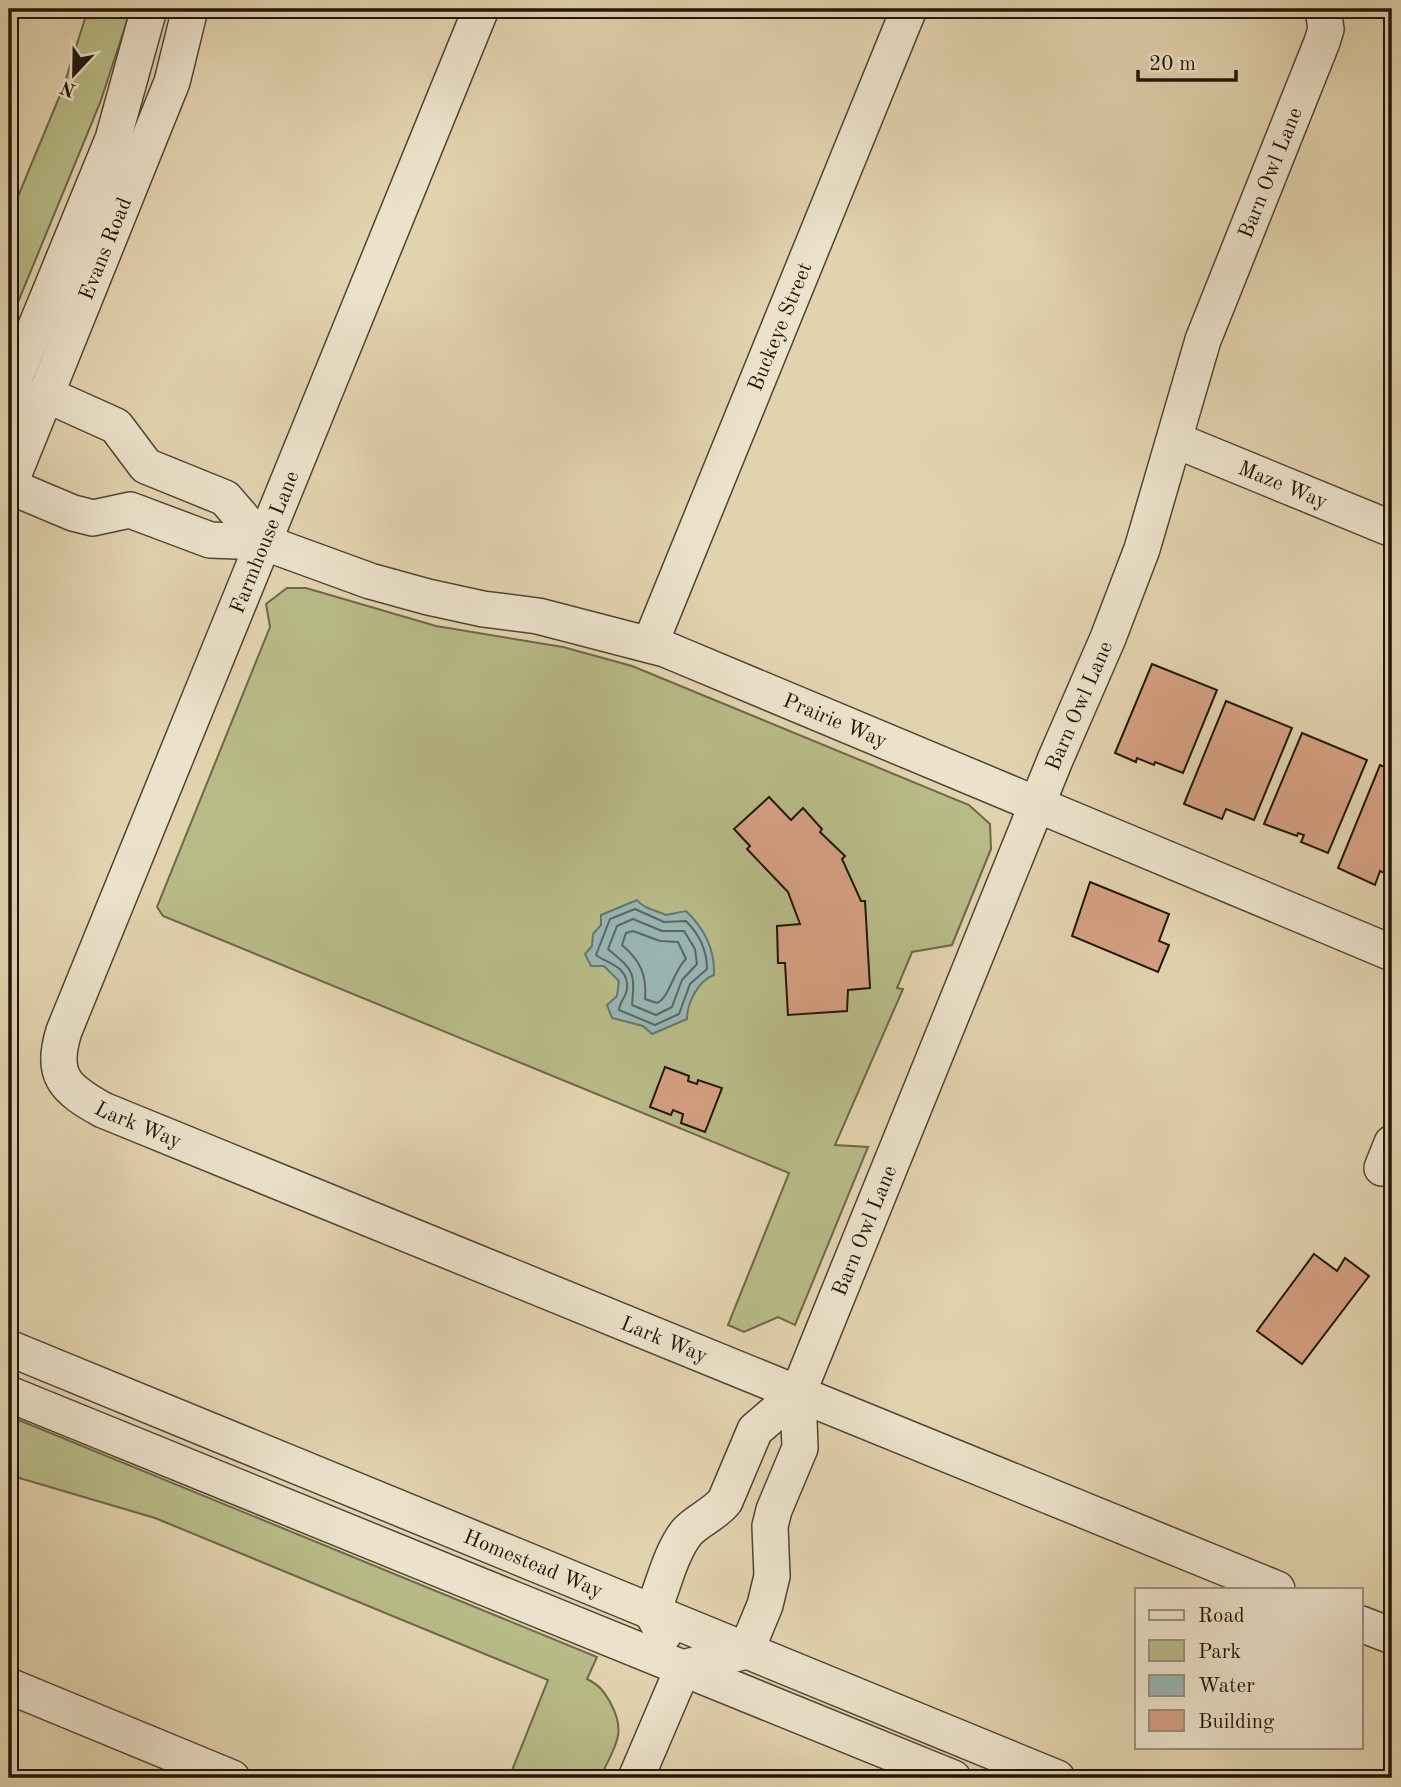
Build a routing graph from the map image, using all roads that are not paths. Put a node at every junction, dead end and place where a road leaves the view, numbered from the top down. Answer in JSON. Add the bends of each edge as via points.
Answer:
{"nodes":[{"id":1,"x":149,"y":9,"type":"edge"},
{"id":2,"x":190,"y":9,"type":"edge"},
{"id":3,"x":481,"y":9,"type":"edge"},
{"id":4,"x":909,"y":9,"type":"edge"},
{"id":5,"x":1323,"y":9,"type":"edge"},
{"id":6,"x":9,"y":391,"type":"edge"},
{"id":7,"x":45,"y":394,"type":"junction"},
{"id":8,"x":9,"y":416,"type":"edge"},
{"id":9,"x":1175,"y":440,"type":"junction"},
{"id":10,"x":146,"y":466,"type":"junction"},
{"id":11,"x":9,"y":486,"type":"edge"},
{"id":12,"x":130,"y":509,"type":"junction"},
{"id":13,"x":1392,"y":529,"type":"edge"},
{"id":14,"x":262,"y":542,"type":"junction"},
{"id":15,"x":650,"y":644,"type":"junction"},
{"id":16,"x":1038,"y":804,"type":"junction"},
{"id":17,"x":1392,"y":953,"type":"edge"},
{"id":18,"x":61,"y":1076,"type":"joint"},
{"id":19,"x":9,"y":1348,"type":"edge"},
{"id":20,"x":797,"y":1393,"type":"junction"},
{"id":21,"x":9,"y":1394,"type":"edge"},
{"id":22,"x":719,"y":1509,"type":"junction"},
{"id":23,"x":770,"y":1530,"type":"junction"},
{"id":24,"x":1275,"y":1588,"type":"edge"},
{"id":25,"x":652,"y":1613,"type":"junction"},
{"id":26,"x":1362,"y":1624,"type":"edge"},
{"id":27,"x":1392,"y":1636,"type":"edge"},
{"id":28,"x":746,"y":1651,"type":"junction"},
{"id":29,"x":683,"y":1668,"type":"junction"},
{"id":30,"x":9,"y":1686,"type":"edge"},
{"id":31,"x":225,"y":1777,"type":"edge"},
{"id":32,"x":636,"y":1778,"type":"edge"},
{"id":33,"x":953,"y":1778,"type":"edge"},
{"id":34,"x":1057,"y":1778,"type":"edge"}],
"edges":[{"from":1,"to":6,"type":"street","name":"Evans Road","via":[[113,139]]},
{"from":2,"to":7,"type":"street","name":"Evans Road","via":[[172,82]]},
{"from":3,"to":14,"type":"street","name":"Farmhouse Lane"},
{"from":4,"to":15,"type":"street","name":"Buckeye Street"},
{"from":5,"to":9,"type":"street","name":"Barn Owl Lane","via":[[1326,29],[1322,42],[1227,272]]},
{"from":7,"to":8,"type":"street"},
{"from":7,"to":10,"type":"street","via":[[116,426]]},
{"from":7,"to":11,"type":"street","name":"Evans Road"},
{"from":9,"to":13,"type":"street","name":"Maze Way"},
{"from":9,"to":16,"type":"street","name":"Barn Owl Lane","via":[[1118,613]]},
{"from":10,"to":12,"type":"street"},
{"from":10,"to":14,"type":"street","via":[[225,498]]},
{"from":11,"to":12,"type":"street","via":[[93,518]]},
{"from":12,"to":14,"type":"street","name":"Prairie Way","via":[[210,540]]},
{"from":14,"to":15,"type":"street","name":"Prairie Way","via":[[428,597],[538,616]]},
{"from":14,"to":18,"type":"street","name":"Farmhouse Lane","via":[[64,1031],[57,1052]]},
{"from":15,"to":16,"type":"street","name":"Prairie Way"},
{"from":16,"to":17,"type":"street","name":"Prairie Way"},
{"from":16,"to":20,"type":"street","name":"Barn Owl Lane"},
{"from":18,"to":20,"type":"street","name":"Lark Way","via":[[82,1099],[103,1110]]},
{"from":19,"to":25,"type":"street","name":"Homestead Way"},
{"from":20,"to":22,"type":"street","name":"Barn Owl Lane","via":[[755,1430]]},
{"from":20,"to":23,"type":"street","name":"Barn Owl Lane","via":[[800,1448]]},
{"from":20,"to":24,"type":"street","name":"Lark Way"},
{"from":21,"to":29,"type":"street","name":"Homestead Way"},
{"from":22,"to":23,"type":"street"},
{"from":22,"to":25,"type":"street","via":[[688,1531]]},
{"from":23,"to":28,"type":"street","name":"Barn Owl Lane","via":[[772,1576]]},
{"from":25,"to":28,"type":"street","name":"Homestead Way"},
{"from":25,"to":29,"type":"street"},
{"from":26,"to":27,"type":"street"},
{"from":28,"to":29,"type":"street"},
{"from":28,"to":34,"type":"street","name":"Homestead Way"},
{"from":29,"to":32,"type":"street"},
{"from":29,"to":33,"type":"street","name":"Homestead Way"},
{"from":30,"to":31,"type":"street"}]}
